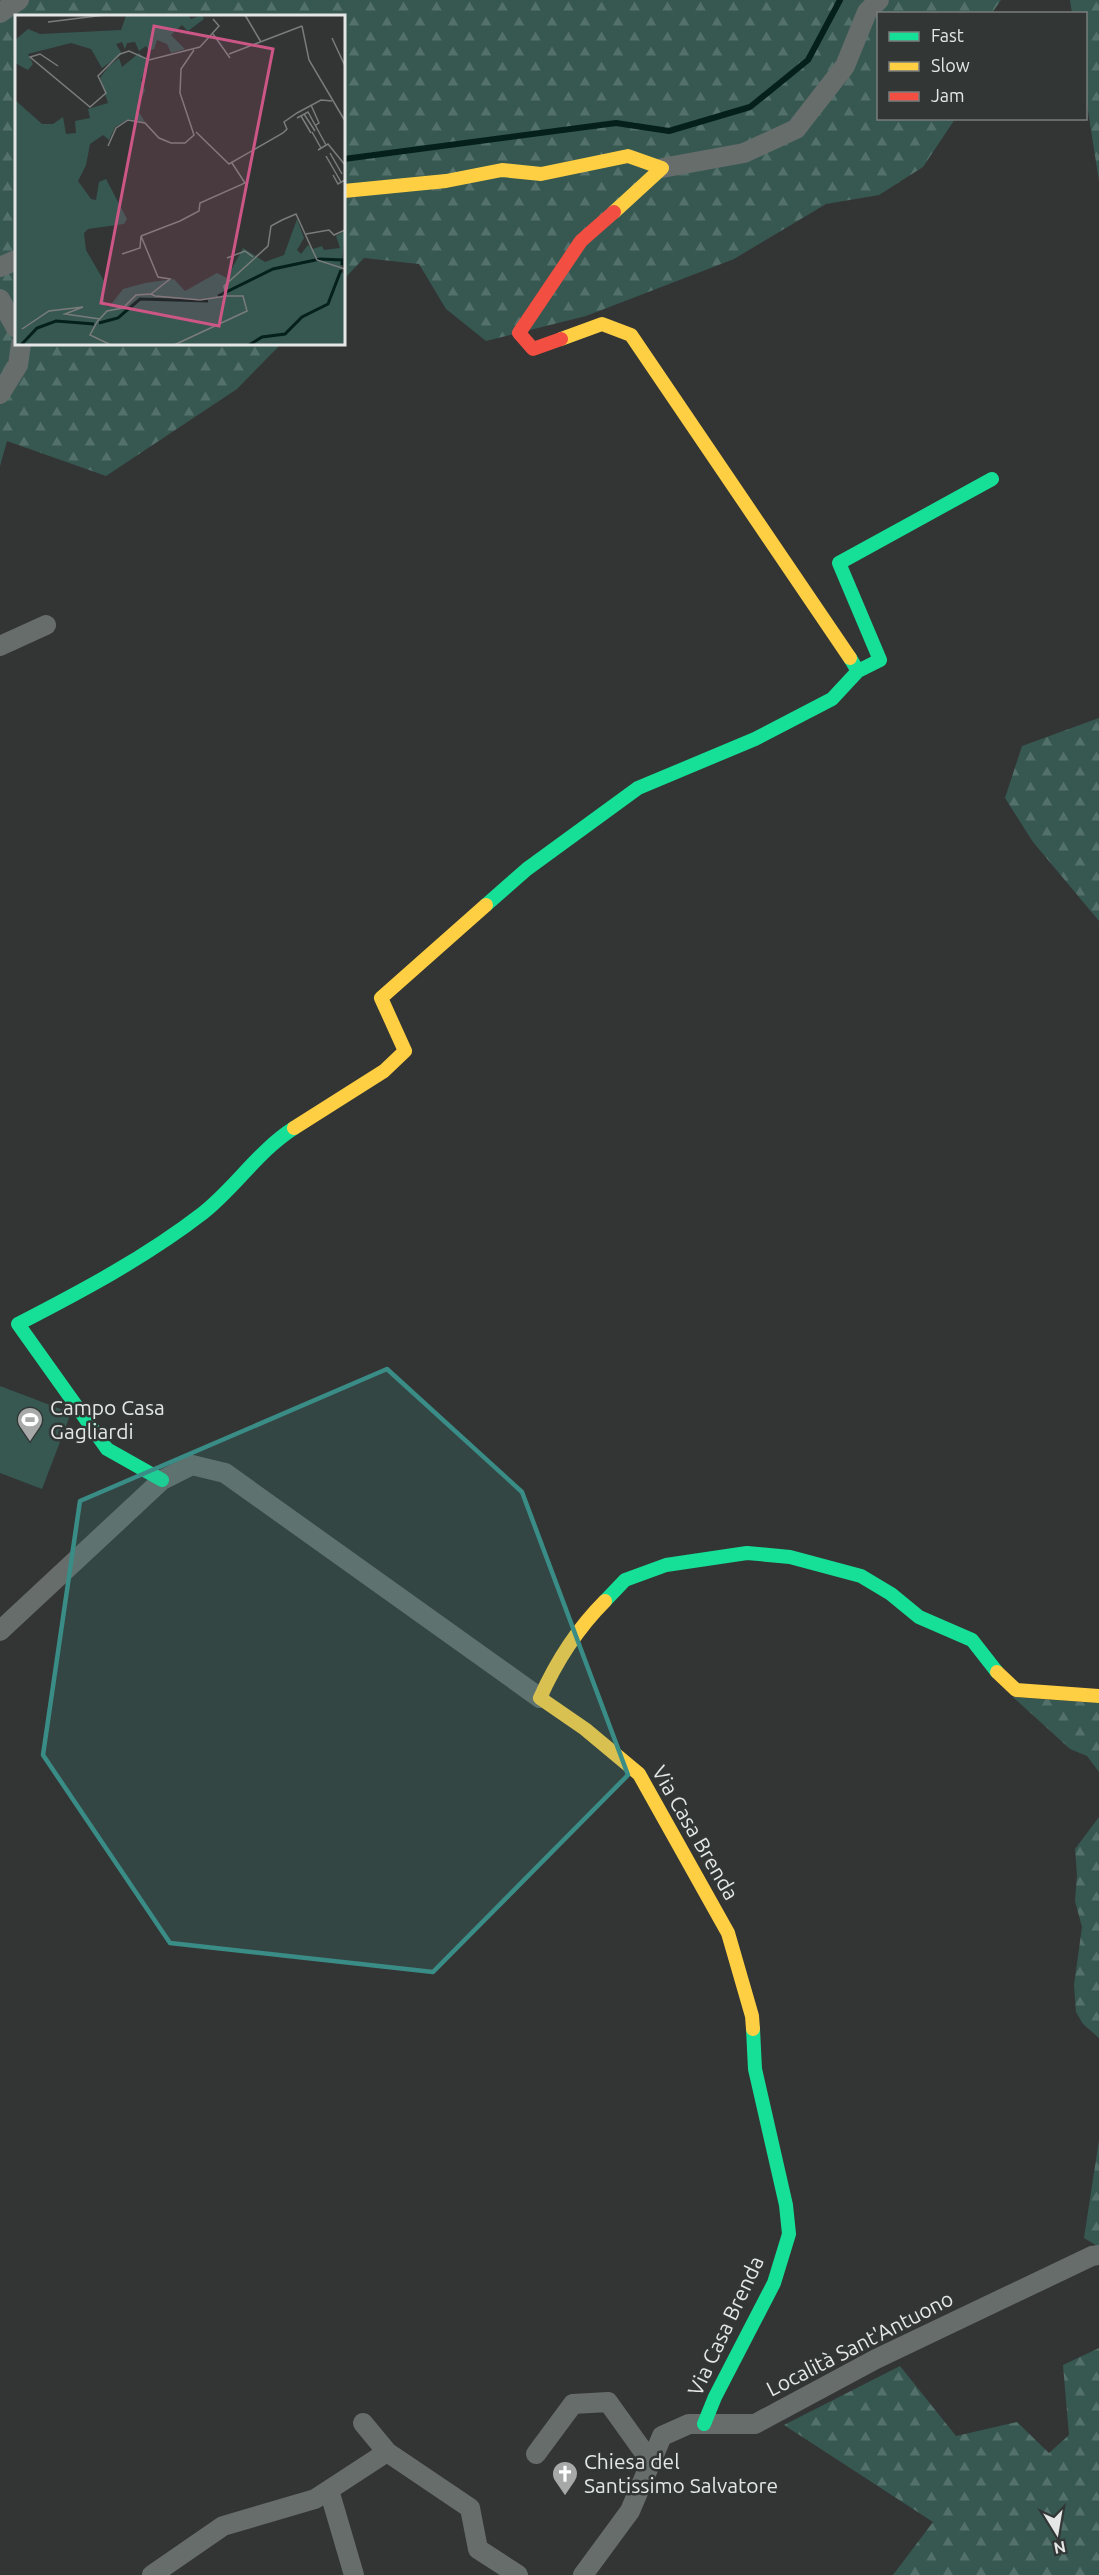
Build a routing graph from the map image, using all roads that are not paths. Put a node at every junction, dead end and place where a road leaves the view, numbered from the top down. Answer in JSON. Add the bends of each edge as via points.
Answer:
{"nodes":[{"id":1,"x":20,"y":0,"type":"edge"},
{"id":2,"x":879,"y":0,"type":"edge"},
{"id":3,"x":0,"y":13,"type":"edge"},
{"id":4,"x":662,"y":168,"type":"junction"},
{"id":5,"x":345,"y":191,"type":"edge"},
{"id":6,"x":15,"y":260,"type":"edge"},
{"id":7,"x":0,"y":267,"type":"edge"},
{"id":8,"x":0,"y":299,"type":"edge"},
{"id":9,"x":15,"y":324,"type":"edge"},
{"id":10,"x":21,"y":345,"type":"edge"},
{"id":11,"x":0,"y":394,"type":"edge"},
{"id":12,"x":992,"y":479,"type":"dead end"},
{"id":13,"x":46,"y":625,"type":"dead end"},
{"id":14,"x":0,"y":646,"type":"edge"},
{"id":15,"x":858,"y":671,"type":"junction"},
{"id":16,"x":162,"y":1480,"type":"junction"},
{"id":17,"x":0,"y":1631,"type":"edge"},
{"id":18,"x":1099,"y":1696,"type":"edge"},
{"id":19,"x":540,"y":1698,"type":"junction"},
{"id":20,"x":1099,"y":2256,"type":"edge"},
{"id":21,"x":363,"y":2423,"type":"dead end"},
{"id":22,"x":704,"y":2424,"type":"junction"},
{"id":23,"x":387,"y":2452,"type":"junction"},
{"id":24,"x":536,"y":2454,"type":"dead end"},
{"id":25,"x":651,"y":2462,"type":"junction"},
{"id":26,"x":329,"y":2490,"type":"junction"},
{"id":27,"x":152,"y":2575,"type":"edge"},
{"id":28,"x":354,"y":2575,"type":"edge"},
{"id":29,"x":518,"y":2575,"type":"edge"},
{"id":30,"x":583,"y":2575,"type":"edge"}],
"edges":[{"from":1,"to":3,"type":"street"},
{"from":2,"to":4,"type":"street","via":[[867,12],[844,66],[796,129],[744,153]]},
{"from":4,"to":5,"type":"street","via":[[628,156],[541,174],[502,170],[446,181]]},
{"from":4,"to":15,"type":"street","via":[[582,241],[519,333],[533,349],[602,324],[631,335]]},
{"from":6,"to":7,"type":"street"},
{"from":8,"to":9,"type":"street"},
{"from":10,"to":11,"type":"street","via":[[18,365]]},
{"from":12,"to":15,"type":"street","via":[[839,563],[880,660]]},
{"from":13,"to":14,"type":"street"},
{"from":15,"to":16,"type":"street","via":[[832,699],[755,739],[638,788],[527,869],[381,998],[405,1051],[384,1071],[274,1141],[204,1212],[111,1275],[18,1324],[107,1449]]},
{"from":16,"to":17,"type":"street"},
{"from":16,"to":19,"type":"street","via":[[192,1465],[225,1473]]},
{"from":18,"to":19,"type":"street","via":[[1016,1690],[1001,1678],[972,1640],[919,1617],[861,1576],[790,1557],[747,1553],[666,1565],[625,1580],[584,1622],[552,1671]]},
{"from":19,"to":22,"type":"street","name":"Via Casa Brenda","via":[[639,1774],[728,1933],[752,2016],[755,2069],[789,2234],[774,2283]]},
{"from":20,"to":22,"type":"street","name":"Località Sant'Antuono","via":[[876,2359],[755,2424]]},
{"from":21,"to":23,"type":"street"},
{"from":22,"to":25,"type":"street","name":"Località Sant'Antuono","via":[[689,2424],[662,2436]]},
{"from":23,"to":26,"type":"street"},
{"from":23,"to":29,"type":"street","via":[[470,2508],[478,2549]]},
{"from":24,"to":25,"type":"street","via":[[573,2403],[608,2402]]},
{"from":25,"to":30,"type":"street","via":[[630,2511]]},
{"from":26,"to":27,"type":"street","via":[[315,2499],[223,2526]]},
{"from":26,"to":28,"type":"street"}]}
